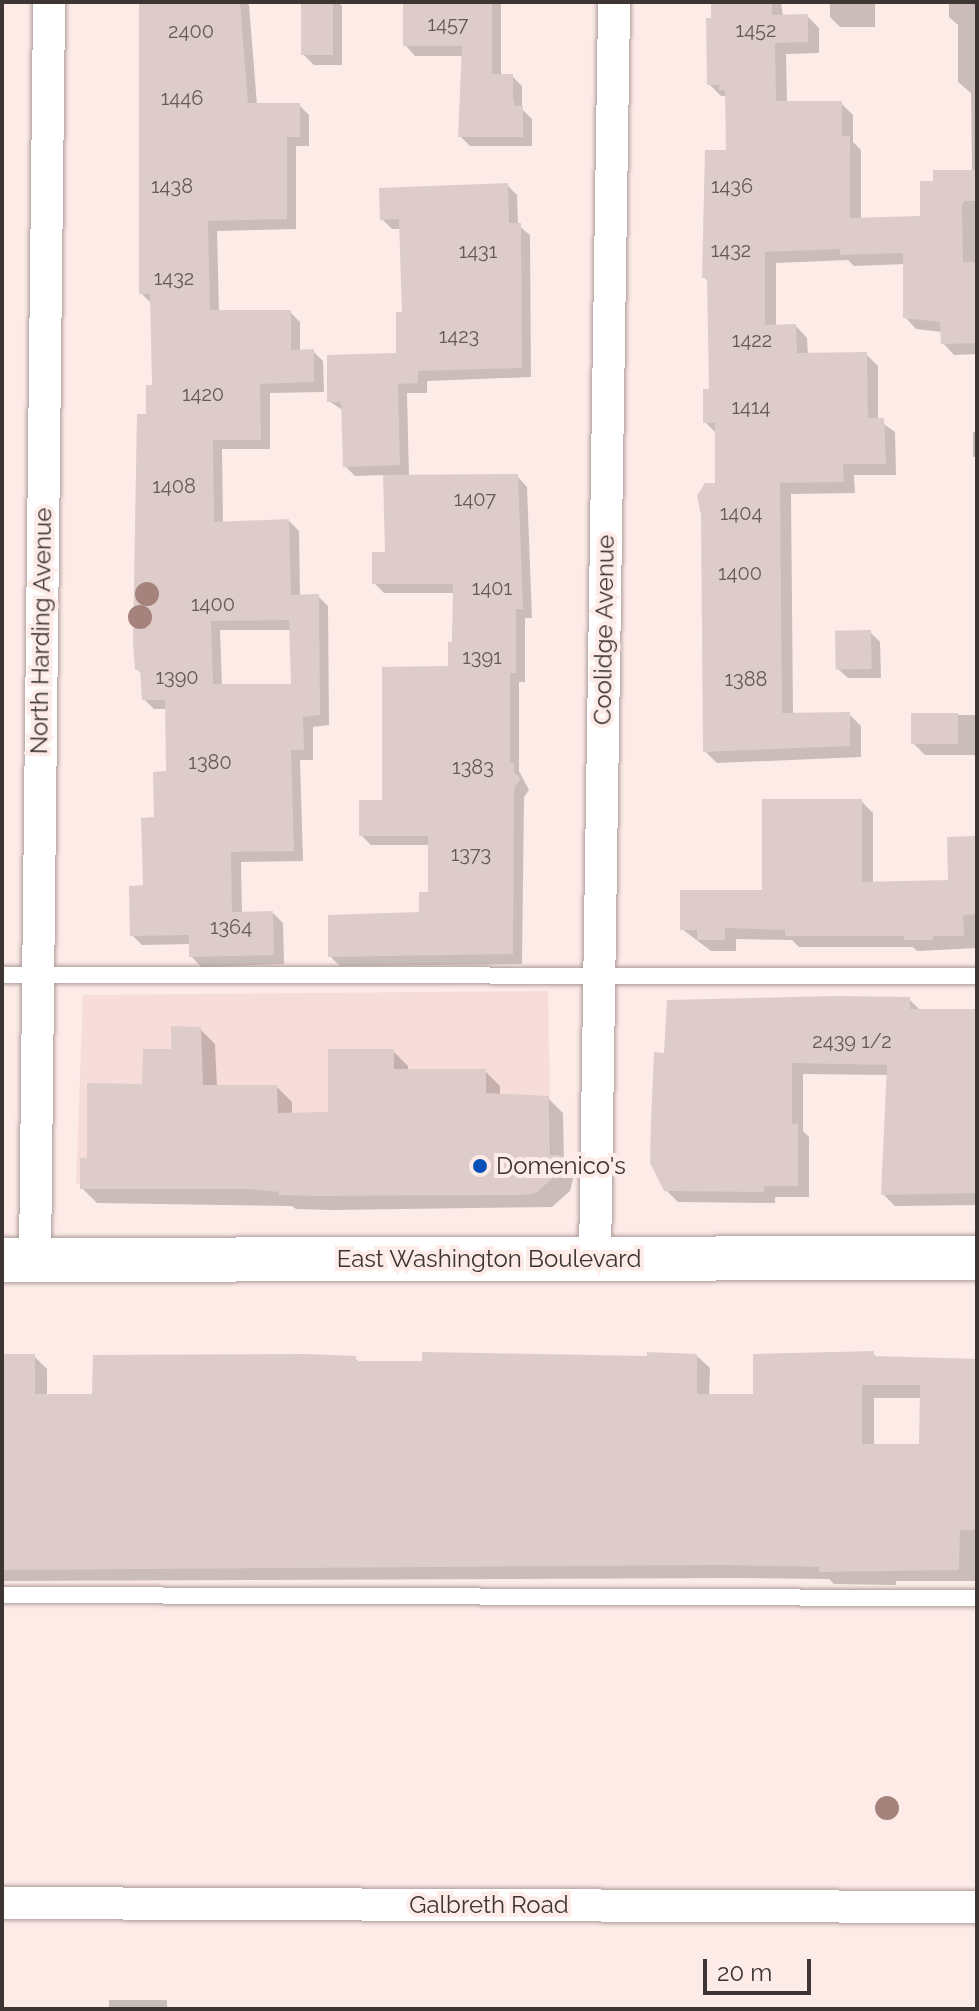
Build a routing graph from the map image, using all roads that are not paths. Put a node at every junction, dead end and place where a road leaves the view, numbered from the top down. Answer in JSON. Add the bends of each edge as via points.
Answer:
{"nodes":[{"id":1,"x":49,"y":2,"type":"edge"},
{"id":2,"x":614,"y":2,"type":"edge"},
{"id":3,"x":2,"y":975,"type":"edge"},
{"id":4,"x":36,"y":975,"type":"junction"},
{"id":5,"x":599,"y":976,"type":"junction"},
{"id":6,"x":977,"y":976,"type":"edge"},
{"id":7,"x":595,"y":1258,"type":"junction"},
{"id":8,"x":977,"y":1258,"type":"edge"},
{"id":9,"x":19,"y":1260,"type":"edge"},
{"id":10,"x":2,"y":1595,"type":"edge"},
{"id":11,"x":977,"y":1598,"type":"edge"},
{"id":12,"x":2,"y":1903,"type":"edge"},
{"id":13,"x":977,"y":1907,"type":"edge"}],
"edges":[{"from":1,"to":4,"type":"street","name":"North Harding Avenue"},
{"from":2,"to":5,"type":"street","name":"Coolidge Avenue"},
{"from":3,"to":4,"type":"lane"},
{"from":4,"to":5,"type":"lane"},
{"from":4,"to":9,"type":"street","name":"North Harding Avenue"},
{"from":5,"to":6,"type":"lane"},
{"from":5,"to":7,"type":"street","name":"Coolidge Avenue"},
{"from":7,"to":8,"type":"main road","name":"East Washington Boulevard"},
{"from":7,"to":9,"type":"main road","name":"East Washington Boulevard"},
{"from":10,"to":11,"type":"lane"},
{"from":12,"to":13,"type":"street","name":"Galbreth Road"}]}
